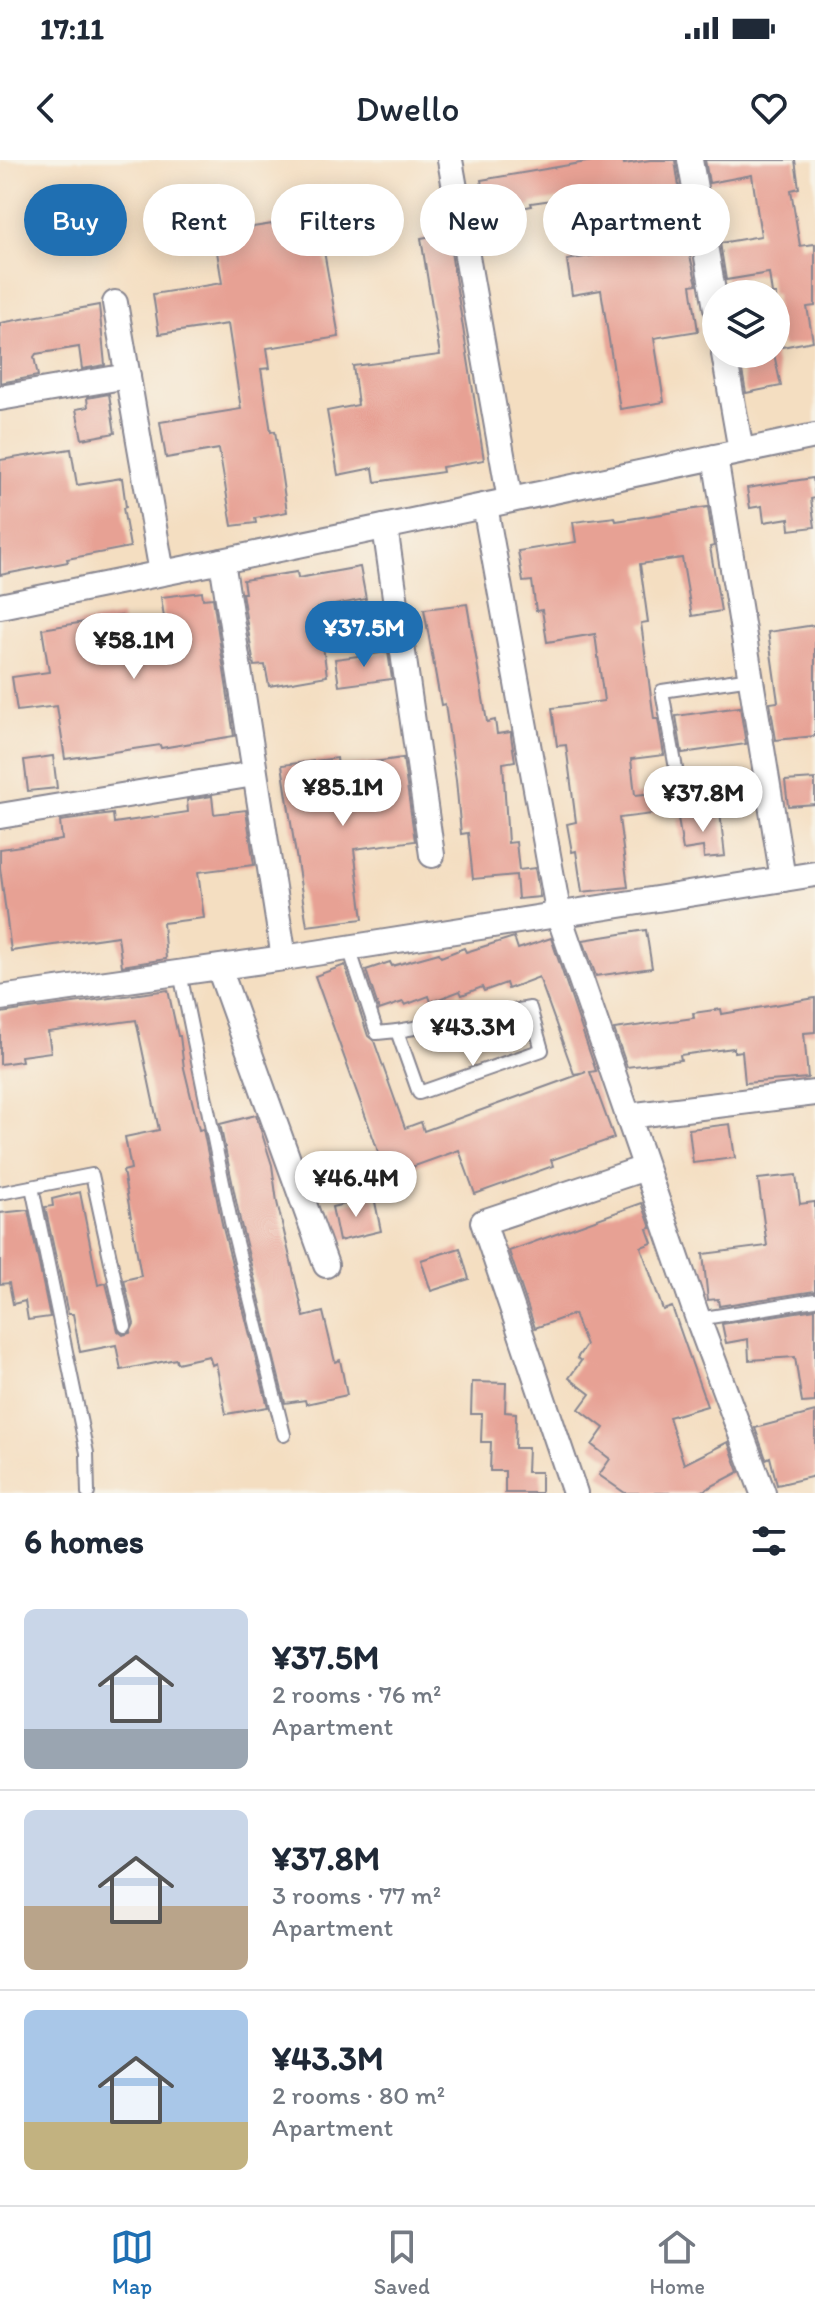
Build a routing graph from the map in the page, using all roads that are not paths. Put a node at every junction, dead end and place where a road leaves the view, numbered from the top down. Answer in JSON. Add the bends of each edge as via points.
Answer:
{"nodes":[{"id":1,"x":450,"y":160,"type":"edge"},
{"id":2,"x":690,"y":160,"type":"edge"},
{"id":3,"x":711,"y":280,"type":"edge"},
{"id":4,"x":115,"y":303,"type":"dead end"},
{"id":5,"x":726,"y":368,"type":"edge"},
{"id":6,"x":128,"y":376,"type":"junction"},
{"id":7,"x":0,"y":398,"type":"edge"},
{"id":8,"x":815,"y":436,"type":"edge"},
{"id":9,"x":741,"y":451,"type":"junction"},
{"id":10,"x":715,"y":457,"type":"junction"},
{"id":11,"x":510,"y":500,"type":"junction"},
{"id":12,"x":485,"y":506,"type":"junction"},
{"id":13,"x":385,"y":527,"type":"junction"},
{"id":14,"x":222,"y":561,"type":"junction"},
{"id":15,"x":162,"y":573,"type":"junction"},
{"id":16,"x":0,"y":606,"type":"edge"},
{"id":17,"x":751,"y":678,"type":"junction"},
{"id":18,"x":254,"y":774,"type":"junction"},
{"id":19,"x":682,"y":802,"type":"dead end"},
{"id":20,"x":0,"y":816,"type":"edge"},
{"id":21,"x":432,"y":855,"type":"dead end"},
{"id":22,"x":815,"y":874,"type":"edge"},
{"id":23,"x":783,"y":879,"type":"junction"},
{"id":24,"x":559,"y":916,"type":"junction"},
{"id":25,"x":349,"y":948,"type":"junction"},
{"id":26,"x":284,"y":958,"type":"junction"},
{"id":27,"x":219,"y":968,"type":"junction"},
{"id":28,"x":180,"y":973,"type":"junction"},
{"id":29,"x":0,"y":998,"type":"edge"},
{"id":30,"x":397,"y":1031,"type":"junction"},
{"id":31,"x":815,"y":1093,"type":"edge"},
{"id":32,"x":628,"y":1116,"type":"junction"},
{"id":33,"x":645,"y":1168,"type":"junction"},
{"id":34,"x":32,"y":1187,"type":"junction"},
{"id":35,"x":0,"y":1193,"type":"edge"},
{"id":36,"x":326,"y":1265,"type":"dead end"},
{"id":37,"x":815,"y":1300,"type":"edge"},
{"id":38,"x":698,"y":1319,"type":"junction"},
{"id":39,"x":125,"y":1326,"type":"dead end"},
{"id":40,"x":284,"y":1435,"type":"dead end"},
{"id":41,"x":88,"y":1493,"type":"edge"},
{"id":42,"x":575,"y":1493,"type":"edge"},
{"id":43,"x":763,"y":1493,"type":"edge"}],
"edges":[{"from":1,"to":11,"type":"street"},
{"from":2,"to":3,"type":"street"},
{"from":4,"to":6,"type":"street"},
{"from":5,"to":9,"type":"street"},
{"from":6,"to":7,"type":"street"},
{"from":6,"to":15,"type":"street"},
{"from":8,"to":9,"type":"street"},
{"from":9,"to":10,"type":"street"},
{"from":10,"to":11,"type":"street"},
{"from":10,"to":17,"type":"street"},
{"from":11,"to":12,"type":"street"},
{"from":12,"to":13,"type":"street"},
{"from":12,"to":24,"type":"street"},
{"from":13,"to":14,"type":"street"},
{"from":13,"to":21,"type":"street"},
{"from":14,"to":15,"type":"street"},
{"from":14,"to":18,"type":"street"},
{"from":15,"to":16,"type":"street"},
{"from":17,"to":19,"type":"lane","via":[[662,691]]},
{"from":17,"to":23,"type":"street"},
{"from":18,"to":20,"type":"street"},
{"from":18,"to":26,"type":"street"},
{"from":22,"to":23,"type":"street"},
{"from":23,"to":24,"type":"street"},
{"from":24,"to":25,"type":"street"},
{"from":24,"to":32,"type":"street"},
{"from":25,"to":26,"type":"street"},
{"from":25,"to":30,"type":"lane","via":[[377,1033]]},
{"from":26,"to":27,"type":"street"},
{"from":27,"to":28,"type":"street"},
{"from":27,"to":36,"type":"street"},
{"from":28,"to":29,"type":"street"},
{"from":28,"to":40,"type":"lane","via":[[231,1222]]},
{"from":30,"to":30,"type":"lane","via":[[530,1008],[542,1050],[419,1093]]},
{"from":31,"to":32,"type":"street"},
{"from":32,"to":33,"type":"street"},
{"from":33,"to":38,"type":"street"},
{"from":33,"to":42,"type":"street","via":[[483,1222]]},
{"from":34,"to":35,"type":"lane"},
{"from":34,"to":39,"type":"lane","via":[[92,1175]]},
{"from":34,"to":41,"type":"lane","via":[[87,1453]]},
{"from":37,"to":38,"type":"lane"},
{"from":38,"to":43,"type":"street"}]}
